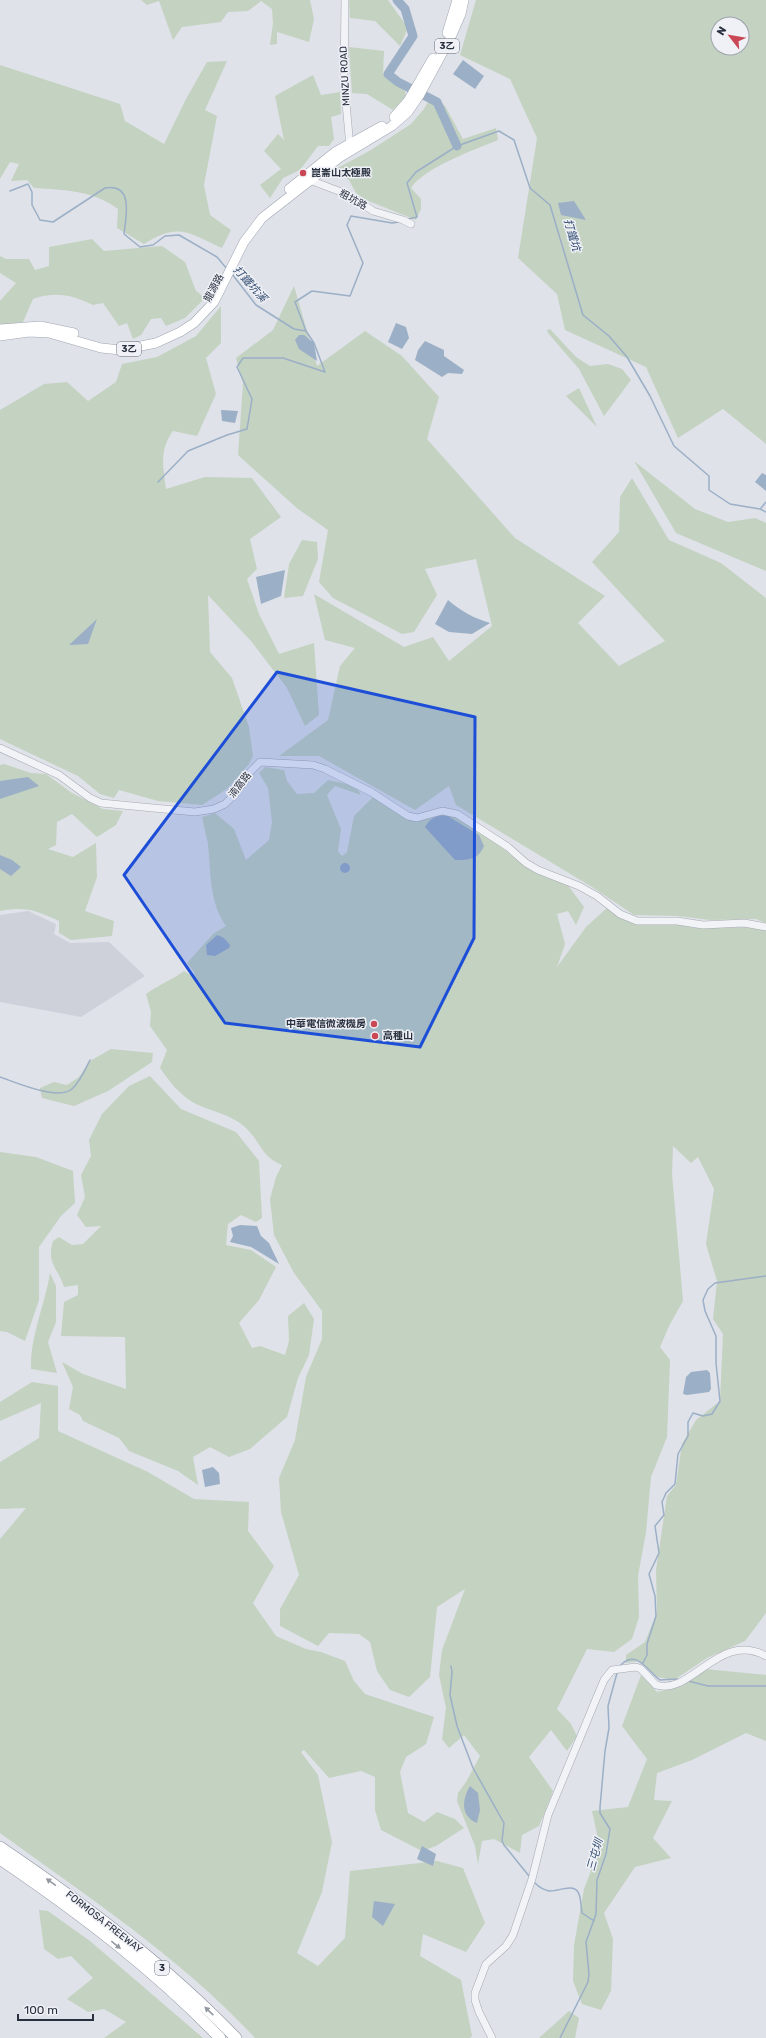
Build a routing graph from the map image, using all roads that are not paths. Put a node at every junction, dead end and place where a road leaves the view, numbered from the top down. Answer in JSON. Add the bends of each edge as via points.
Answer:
{"nodes":[{"id":1,"x":345,"y":0,"type":"edge"},
{"id":2,"x":457,"y":0,"type":"edge"},
{"id":3,"x":464,"y":0,"type":"edge"},
{"id":4,"x":418,"y":91,"type":"junction"},
{"id":5,"x":350,"y":147,"type":"junction"},
{"id":6,"x":307,"y":179,"type":"junction"},
{"id":7,"x":411,"y":224,"type":"dead end"},
{"id":8,"x":227,"y":269,"type":"junction"},
{"id":9,"x":0,"y":329,"type":"edge"},
{"id":10,"x":0,"y":336,"type":"edge"},
{"id":11,"x":0,"y":748,"type":"edge"},
{"id":12,"x":766,"y":927,"type":"edge"},
{"id":13,"x":766,"y":1656,"type":"edge"},
{"id":14,"x":0,"y":1847,"type":"edge"},
{"id":15,"x":0,"y":1859,"type":"edge"},
{"id":16,"x":78,"y":1909,"type":"junction"},
{"id":17,"x":220,"y":2038,"type":"edge"},
{"id":18,"x":236,"y":2038,"type":"edge"},
{"id":19,"x":492,"y":2038,"type":"edge"}],
"edges":[{"from":1,"to":5,"type":"street","name":"MINZU ROAD","via":[[344,82]]},
{"from":2,"to":4,"type":"main road","number":"3乙","via":[[449,29]]},
{"from":3,"to":4,"type":"main road","number":"3乙","via":[[457,25]]},
{"from":4,"to":5,"type":"main road","number":"3乙","via":[[398,115]]},
{"from":5,"to":6,"type":"main road","number":"3乙","via":[[330,156]]},
{"from":6,"to":7,"type":"street","name":"粗坑路","via":[[349,195],[373,211]]},
{"from":6,"to":8,"type":"main road","number":"3乙","via":[[262,218]]},
{"from":8,"to":9,"type":"main road","name":"龍源路","number":"3乙","via":[[209,299],[190,319],[166,333],[142,341],[111,344],[61,329],[40,326]]},
{"from":8,"to":10,"type":"main road","number":"3乙","via":[[214,302],[194,323],[169,338],[144,347],[111,349],[39,332]]},
{"from":11,"to":12,"type":"street","name":"湳窩路","via":[[59,775],[101,803],[195,812],[225,804],[260,762],[313,765],[371,792],[408,816],[417,818],[442,811],[456,814],[538,870],[579,886],[620,914],[637,921],[677,921],[703,925],[744,923]]},
{"from":13,"to":19,"type":"street","via":[[757,1651],[739,1649],[703,1666],[672,1687],[656,1685],[636,1667],[615,1669],[608,1673],[548,1815],[532,1878],[513,1935],[506,1946],[486,1964],[480,1979],[475,2000]]},
{"from":16,"to":14,"type":"highway","name":"FORMOSA FREEWAY","number":"3","one_way":true},
{"from":15,"to":16,"type":"highway","name":"FORMOSA FREEWAY","number":"3"},
{"from":16,"to":17,"type":"highway","name":"FORMOSA FREEWAY","number":"3","one_way":true},
{"from":18,"to":16,"type":"highway","name":"FORMOSA FREEWAY","number":"3","one_way":true,"via":[[176,1980],[121,1934]]}]}
